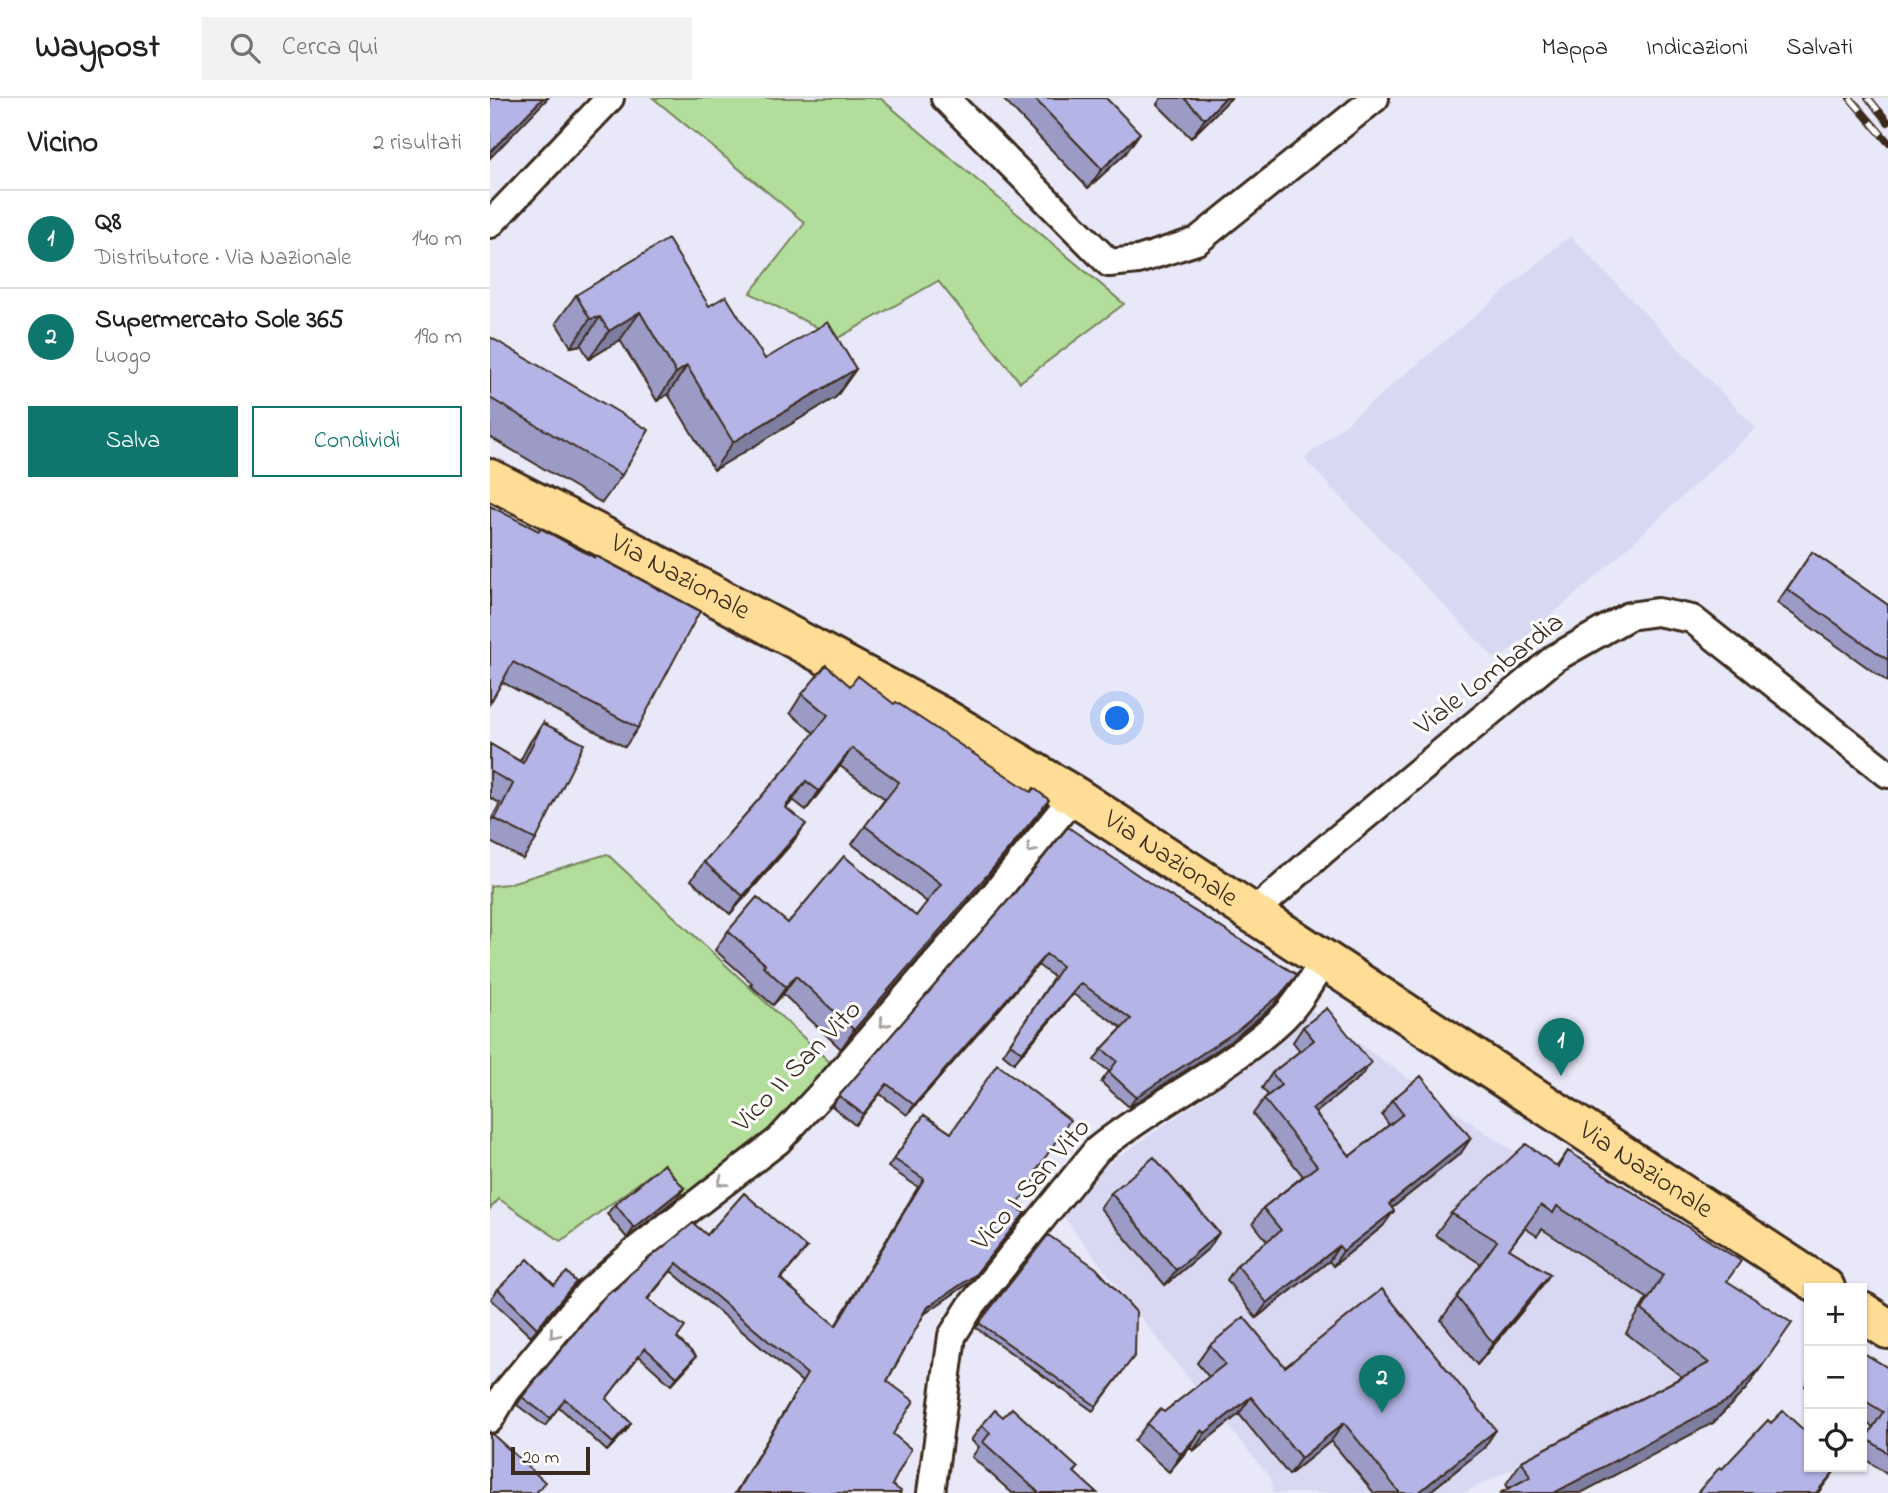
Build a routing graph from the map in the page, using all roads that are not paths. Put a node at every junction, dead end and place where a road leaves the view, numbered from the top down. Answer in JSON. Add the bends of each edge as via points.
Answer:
{"nodes":[{"id":1,"x":610,"y":98,"type":"edge"},
{"id":2,"x":945,"y":98,"type":"edge"},
{"id":3,"x":1375,"y":98,"type":"edge"},
{"id":4,"x":490,"y":224,"type":"edge"},
{"id":5,"x":490,"y":479,"type":"edge"},
{"id":6,"x":1888,"y":774,"type":"edge"},
{"id":7,"x":1074,"y":796,"type":"junction"},
{"id":8,"x":1252,"y":914,"type":"junction"},
{"id":9,"x":1324,"y":960,"type":"junction"},
{"id":10,"x":1817,"y":1283,"type":"edge"},
{"id":11,"x":1867,"y":1315,"type":"edge"},
{"id":12,"x":1888,"y":1329,"type":"edge"},
{"id":13,"x":490,"y":1419,"type":"edge"},
{"id":14,"x":931,"y":1493,"type":"edge"}],
"edges":[{"from":1,"to":4,"type":"street"},
{"from":2,"to":3,"type":"street","via":[[1109,262],[1138,260],[1197,241]]},
{"from":5,"to":7,"type":"main road","name":"Via Nazionale","via":[[943,718]]},
{"from":6,"to":8,"type":"street","name":"Viale Lombardia","via":[[1692,619],[1657,612],[1629,616],[1555,658]]},
{"from":7,"to":8,"type":"main road","name":"Via Nazionale"},
{"from":7,"to":13,"type":"street","name":"Vico II San Vito","one_way":true,"via":[[994,895],[778,1141],[588,1293],[506,1392]]},
{"from":8,"to":9,"type":"main road","name":"Via Nazionale"},
{"from":9,"to":10,"type":"main road","name":"Via Nazionale"},
{"from":9,"to":14,"type":"street","name":"Vico I San Vito","via":[[1286,1014],[1254,1043],[1097,1150],[971,1306],[952,1336]]},
{"from":11,"to":12,"type":"main road"}]}
